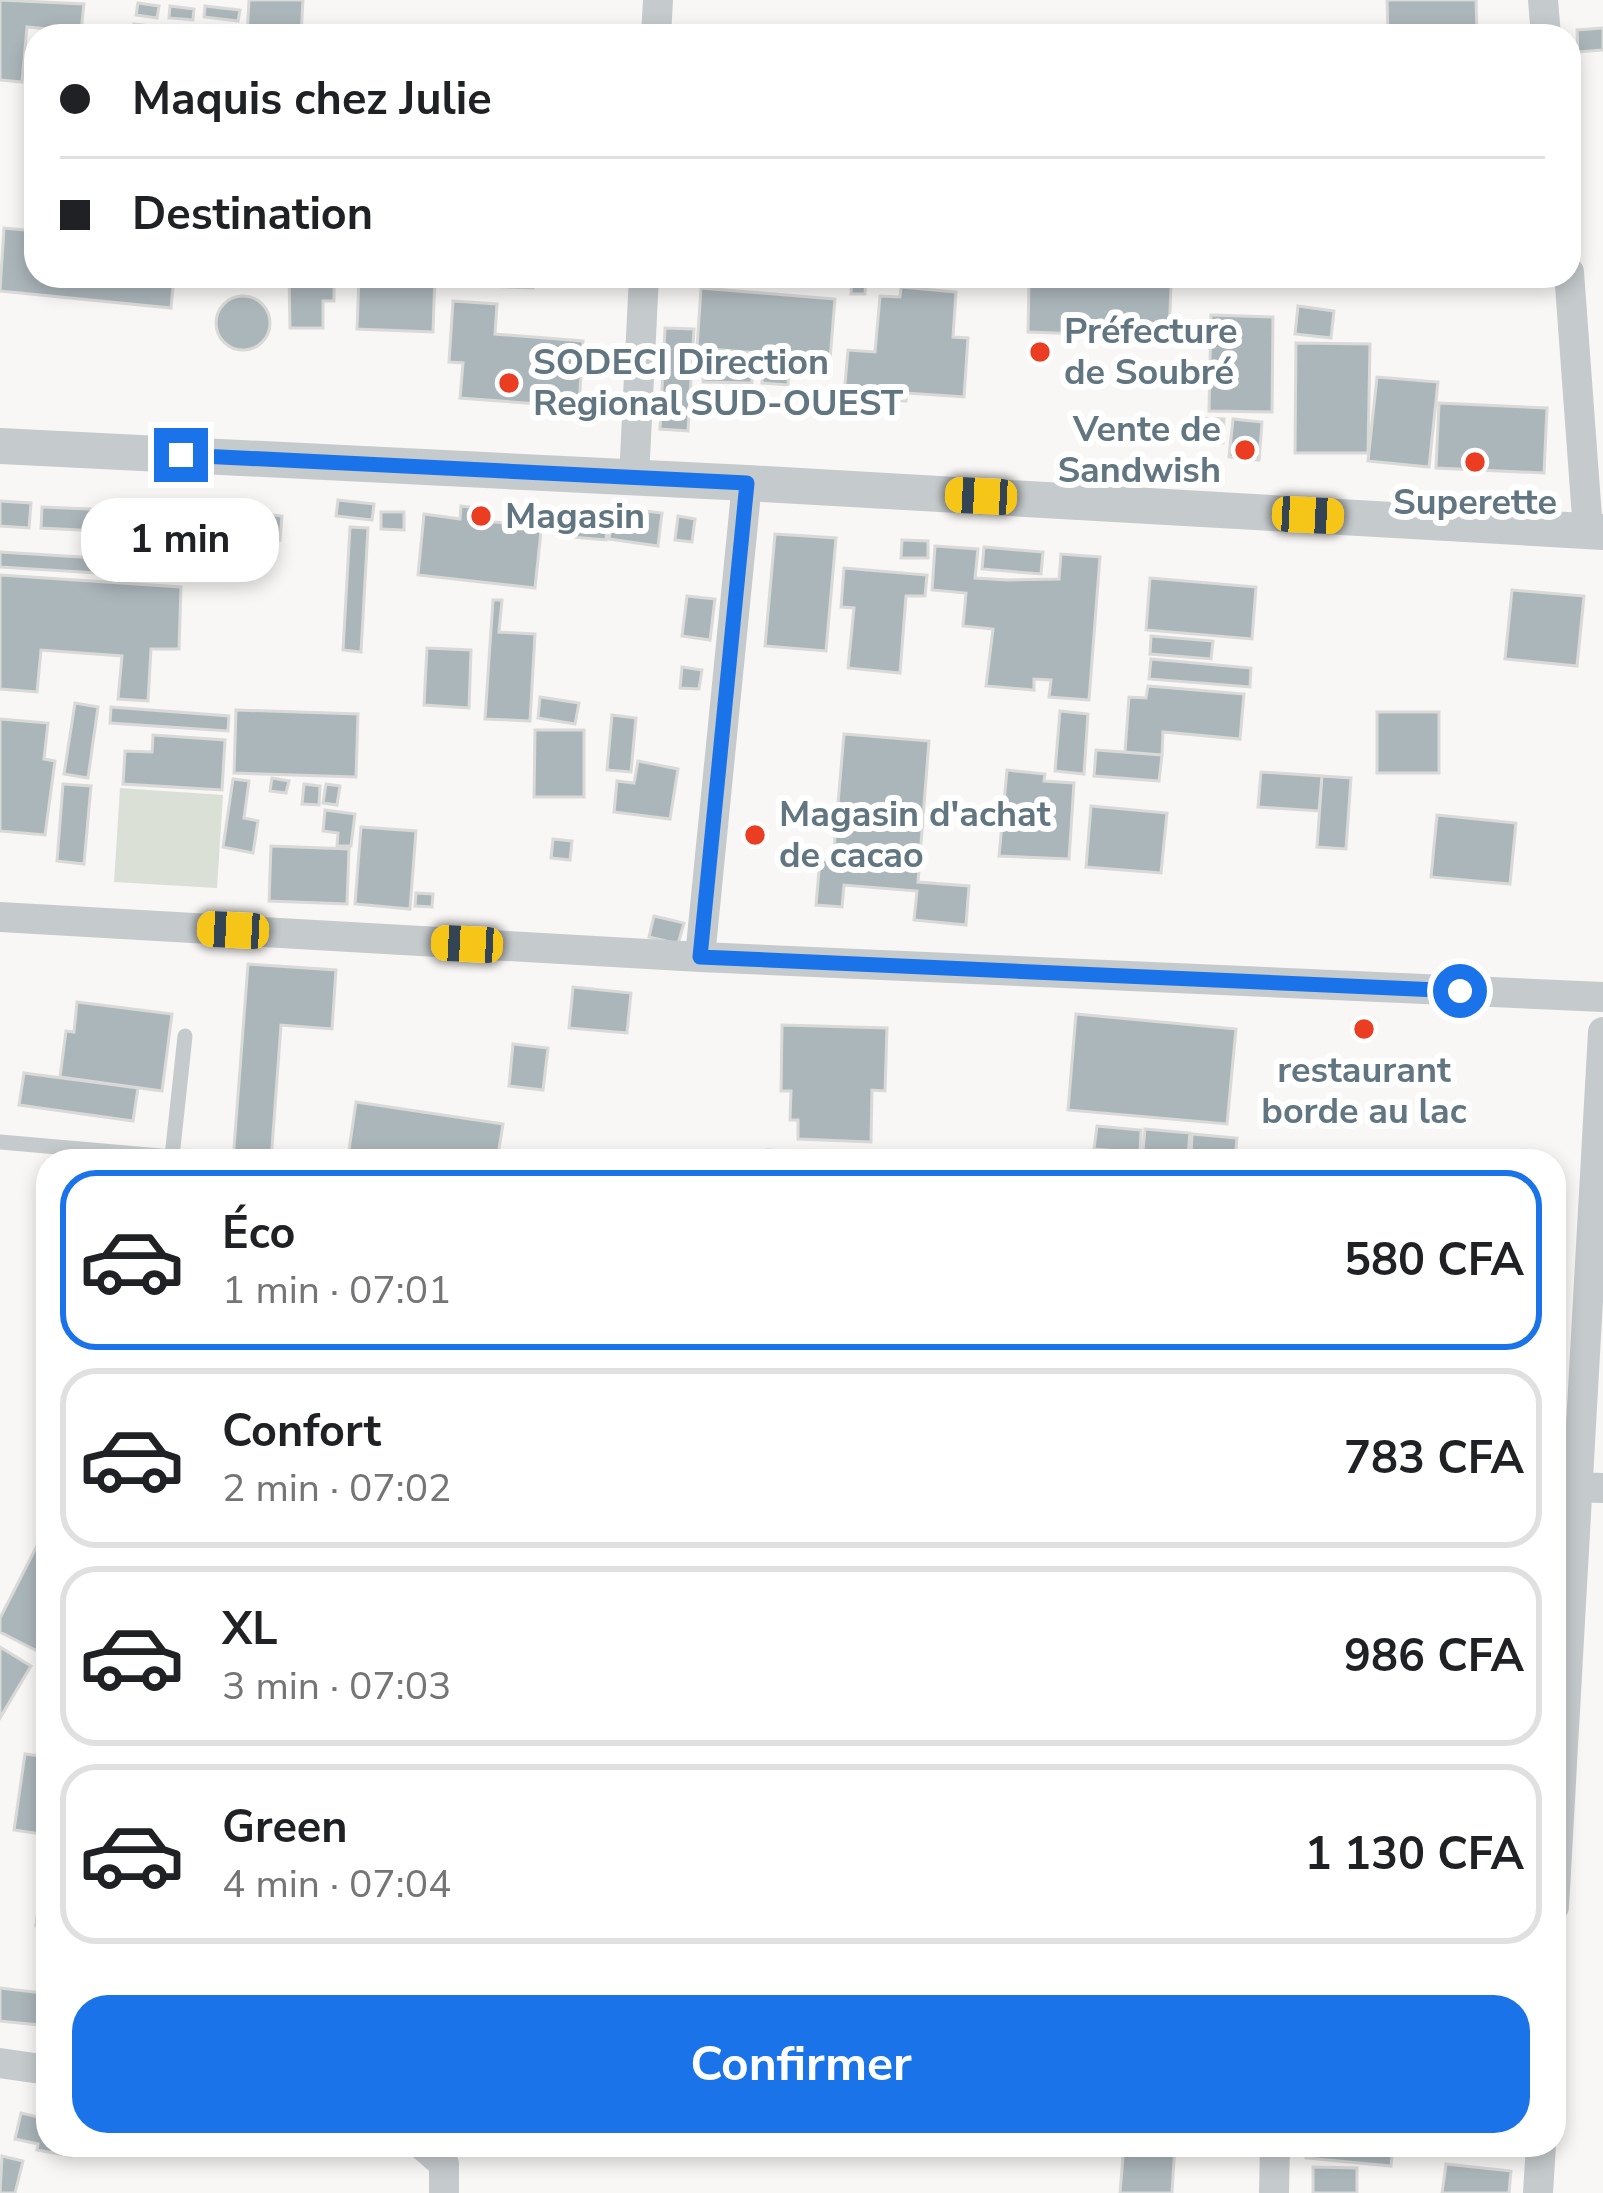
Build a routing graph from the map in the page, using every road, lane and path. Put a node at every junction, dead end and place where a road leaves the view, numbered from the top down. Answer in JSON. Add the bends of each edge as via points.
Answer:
{"nodes":[{"id":1,"x":643,"y":288,"type":"edge"},
{"id":2,"x":1571,"y":288,"type":"edge"},
{"id":3,"x":0,"y":446,"type":"edge"},
{"id":4,"x":634,"y":478,"type":"junction"},
{"id":5,"x":747,"y":483,"type":"junction"},
{"id":6,"x":1595,"y":532,"type":"edge"},
{"id":7,"x":0,"y":917,"type":"edge"},
{"id":8,"x":700,"y":957,"type":"junction"},
{"id":9,"x":1603,"y":997,"type":"edge"},
{"id":10,"x":1603,"y":1032,"type":"edge"},
{"id":11,"x":184,"y":1036,"type":"dead end"},
{"id":12,"x":0,"y":1142,"type":"edge"},
{"id":13,"x":71,"y":1149,"type":"edge"},
{"id":14,"x":173,"y":1149,"type":"edge"},
{"id":15,"x":1578,"y":1487,"type":"edge"},
{"id":16,"x":1566,"y":1697,"type":"edge"},
{"id":17,"x":0,"y":2063,"type":"edge"},
{"id":18,"x":36,"y":2068,"type":"edge"},
{"id":19,"x":436,"y":2157,"type":"edge"},
{"id":20,"x":1275,"y":2157,"type":"edge"},
{"id":21,"x":1540,"y":2157,"type":"edge"},
{"id":22,"x":444,"y":2193,"type":"edge"},
{"id":23,"x":1274,"y":2193,"type":"edge"},
{"id":24,"x":1538,"y":2193,"type":"edge"}],
"edges":[{"from":1,"to":4,"type":"street"},
{"from":2,"to":6,"type":"street"},
{"from":3,"to":4,"type":"street"},
{"from":4,"to":5,"type":"street"},
{"from":5,"to":6,"type":"street"},
{"from":5,"to":8,"type":"street"},
{"from":7,"to":8,"type":"street"},
{"from":8,"to":9,"type":"street"},
{"from":10,"to":15,"type":"street"},
{"from":11,"to":14,"type":"lane"},
{"from":12,"to":13,"type":"lane"},
{"from":15,"to":16,"type":"street"},
{"from":17,"to":18,"type":"street"},
{"from":19,"to":22,"type":"street","via":[[444,2164]]},
{"from":20,"to":23,"type":"street"},
{"from":21,"to":24,"type":"street"}]}
